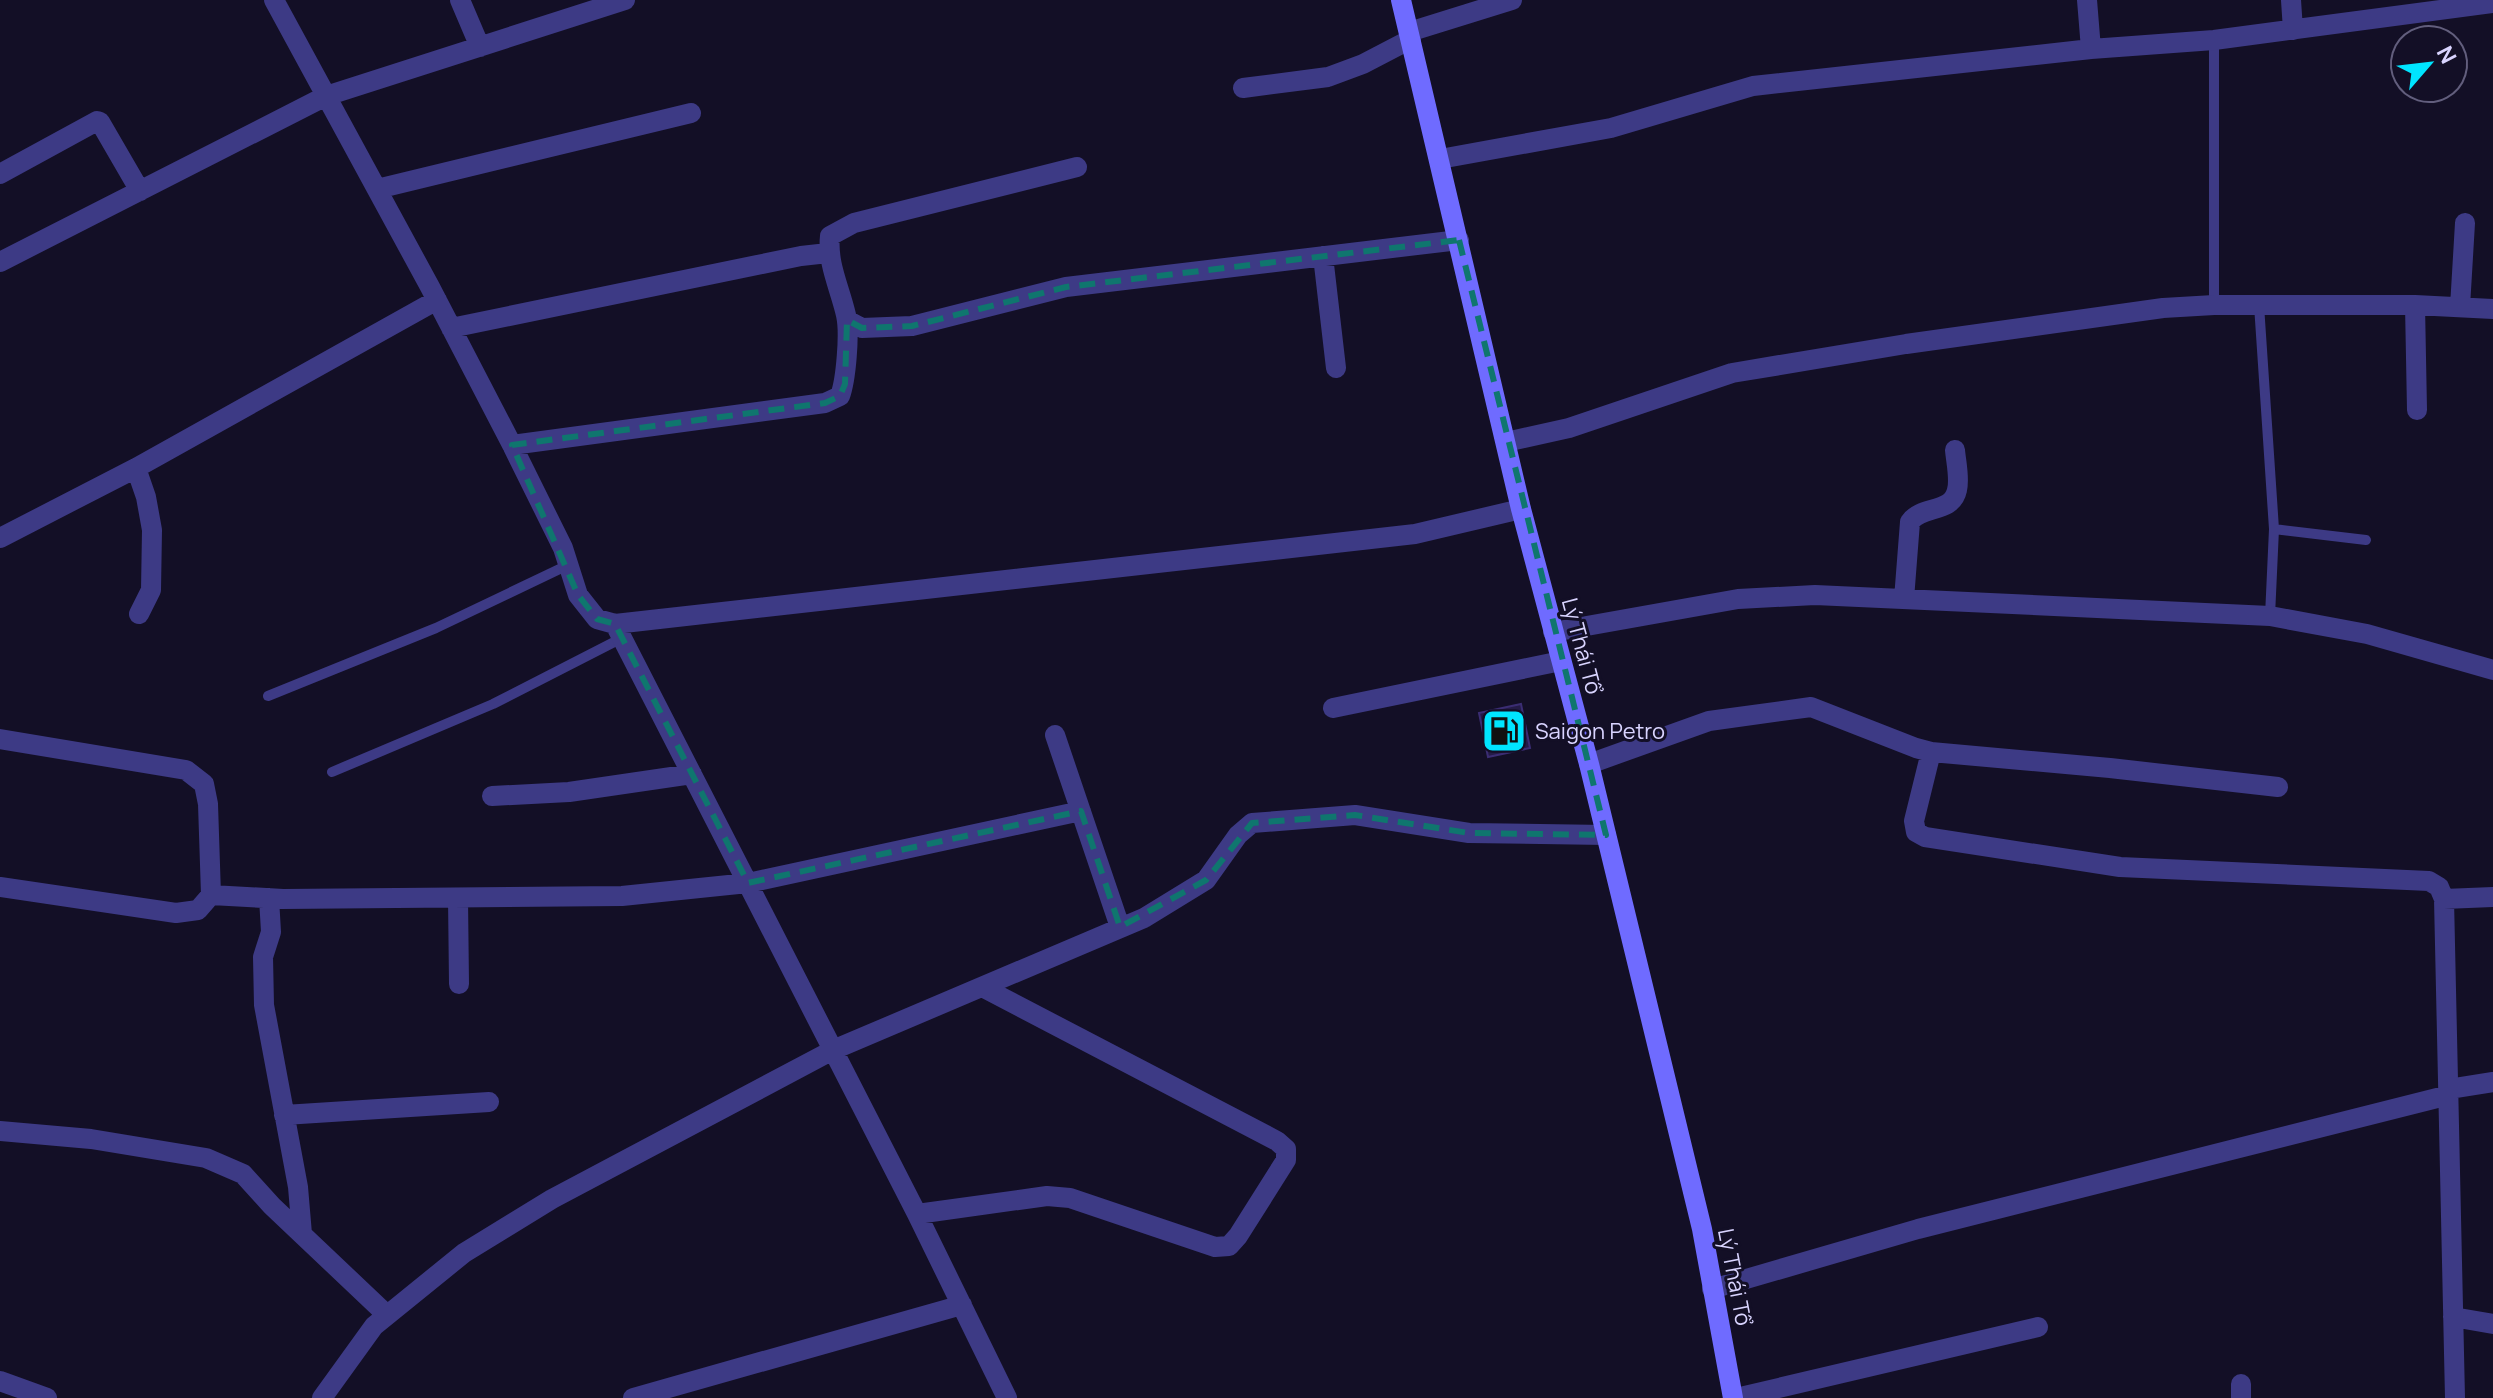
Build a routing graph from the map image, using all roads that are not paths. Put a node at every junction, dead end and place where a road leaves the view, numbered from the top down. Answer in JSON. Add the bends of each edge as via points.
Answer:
{"nodes":[{"id":1,"x":274,"y":0,"type":"edge"},
{"id":2,"x":460,"y":0,"type":"edge"},
{"id":3,"x":625,"y":0,"type":"edge"},
{"id":4,"x":1401,"y":0,"type":"edge"},
{"id":5,"x":1512,"y":0,"type":"edge"},
{"id":6,"x":2087,"y":0,"type":"edge"},
{"id":7,"x":2291,"y":0,"type":"edge"},
{"id":8,"x":2493,"y":3,"type":"edge"},
{"id":9,"x":2293,"y":30,"type":"junction"},
{"id":10,"x":1410,"y":36,"type":"junction"},
{"id":11,"x":2214,"y":40,"type":"junction"},
{"id":12,"x":480,"y":47,"type":"junction"},
{"id":13,"x":2091,"y":49,"type":"junction"},
{"id":14,"x":1243,"y":88,"type":"dead end"},
{"id":15,"x":326,"y":96,"type":"junction"},
{"id":16,"x":691,"y":113,"type":"dead end"},
{"id":17,"x":1440,"y":159,"type":"junction"},
{"id":18,"x":1077,"y":167,"type":"dead end"},
{"id":19,"x":0,"y":174,"type":"edge"},
{"id":20,"x":377,"y":189,"type":"junction"},
{"id":21,"x":140,"y":191,"type":"junction"},
{"id":22,"x":2465,"y":223,"type":"dead end"},
{"id":23,"x":1459,"y":240,"type":"junction"},
{"id":24,"x":828,"y":253,"type":"junction"},
{"id":25,"x":1323,"y":256,"type":"junction"},
{"id":26,"x":0,"y":262,"type":"edge"},
{"id":27,"x":437,"y":300,"type":"junction"},
{"id":28,"x":2214,"y":305,"type":"junction"},
{"id":29,"x":2259,"y":305,"type":"junction"},
{"id":30,"x":2415,"y":305,"type":"junction"},
{"id":31,"x":2460,"y":307,"type":"junction"},
{"id":32,"x":2493,"y":309,"type":"edge"},
{"id":33,"x":847,"y":320,"type":"junction"},
{"id":34,"x":451,"y":328,"type":"junction"},
{"id":35,"x":1336,"y":368,"type":"dead end"},
{"id":36,"x":2417,"y":410,"type":"dead end"},
{"id":37,"x":1506,"y":442,"type":"junction"},
{"id":38,"x":512,"y":445,"type":"junction"},
{"id":39,"x":1955,"y":450,"type":"dead end"},
{"id":40,"x":136,"y":468,"type":"junction"},
{"id":41,"x":1521,"y":509,"type":"junction"},
{"id":42,"x":2274,"y":529,"type":"junction"},
{"id":43,"x":0,"y":538,"type":"edge"},
{"id":44,"x":2366,"y":540,"type":"dead end"},
{"id":45,"x":568,"y":565,"type":"junction"},
{"id":46,"x":1904,"y":599,"type":"junction"},
{"id":47,"x":139,"y":614,"type":"dead end"},
{"id":48,"x":2270,"y":616,"type":"junction"},
{"id":49,"x":619,"y":631,"type":"junction"},
{"id":50,"x":1553,"y":632,"type":"junction"},
{"id":51,"x":1561,"y":661,"type":"junction"},
{"id":52,"x":2493,"y":670,"type":"edge"},
{"id":53,"x":268,"y":696,"type":"dead end"},
{"id":54,"x":1333,"y":708,"type":"dead end"},
{"id":55,"x":1055,"y":735,"type":"dead end"},
{"id":56,"x":0,"y":739,"type":"edge"},
{"id":57,"x":1931,"y":752,"type":"junction"},
{"id":58,"x":1589,"y":764,"type":"junction"},
{"id":59,"x":332,"y":772,"type":"dead end"},
{"id":60,"x":692,"y":774,"type":"junction"},
{"id":61,"x":2278,"y":787,"type":"dead end"},
{"id":62,"x":492,"y":796,"type":"dead end"},
{"id":63,"x":1081,"y":811,"type":"junction"},
{"id":64,"x":1606,"y":835,"type":"junction"},
{"id":65,"x":748,"y":883,"type":"junction"},
{"id":66,"x":0,"y":887,"type":"edge"},
{"id":67,"x":211,"y":895,"type":"junction"},
{"id":68,"x":2493,"y":897,"type":"edge"},
{"id":69,"x":269,"y":898,"type":"junction"},
{"id":70,"x":458,"y":898,"type":"junction"},
{"id":71,"x":2444,"y":899,"type":"junction"},
{"id":72,"x":1120,"y":927,"type":"junction"},
{"id":73,"x":459,"y":984,"type":"dead end"},
{"id":74,"x":982,"y":987,"type":"junction"},
{"id":75,"x":833,"y":1050,"type":"junction"},
{"id":76,"x":2493,"y":1082,"type":"edge"},
{"id":77,"x":2449,"y":1092,"type":"junction"},
{"id":78,"x":489,"y":1102,"type":"dead end"},
{"id":79,"x":284,"y":1115,"type":"junction"},
{"id":80,"x":0,"y":1131,"type":"edge"},
{"id":81,"x":917,"y":1214,"type":"junction"},
{"id":82,"x":302,"y":1234,"type":"junction"},
{"id":83,"x":1712,"y":1289,"type":"junction"},
{"id":84,"x":962,"y":1305,"type":"junction"},
{"id":85,"x":387,"y":1315,"type":"junction"},
{"id":86,"x":2453,"y":1317,"type":"junction"},
{"id":87,"x":2493,"y":1324,"type":"edge"},
{"id":88,"x":2038,"y":1327,"type":"dead end"},
{"id":89,"x":0,"y":1381,"type":"edge"},
{"id":90,"x":47,"y":1398,"type":"edge"},
{"id":91,"x":322,"y":1398,"type":"edge"},
{"id":92,"x":633,"y":1398,"type":"edge"},
{"id":93,"x":1007,"y":1398,"type":"edge"},
{"id":94,"x":1735,"y":1398,"type":"edge"},
{"id":95,"x":2455,"y":1398,"type":"edge"}],
"edges":[{"from":1,"to":15,"type":"street"},
{"from":2,"to":12,"type":"street"},
{"from":3,"to":12,"type":"street"},
{"from":4,"to":10,"type":"main road","name":"Lý Thái Tổ"},
{"from":5,"to":10,"type":"street"},
{"from":6,"to":13,"type":"street"},
{"from":7,"to":9,"type":"street"},
{"from":8,"to":9,"type":"street"},
{"from":9,"to":11,"type":"street"},
{"from":10,"to":14,"type":"street","via":[[1363,64],[1328,77]]},
{"from":10,"to":17,"type":"main road","name":"Lý Thái Tổ"},
{"from":11,"to":13,"type":"street"},
{"from":11,"to":28,"type":"lane"},
{"from":12,"to":15,"type":"street"},
{"from":13,"to":17,"type":"street","via":[[1753,86],[1611,128]]},
{"from":15,"to":20,"type":"street"},
{"from":15,"to":21,"type":"street"},
{"from":16,"to":20,"type":"street"},
{"from":17,"to":23,"type":"main road","name":"Lý Thái Tổ"},
{"from":18,"to":24,"type":"street","via":[[854,223],[830,236]]},
{"from":19,"to":21,"type":"street","via":[[97,121]]},
{"from":20,"to":27,"type":"street"},
{"from":21,"to":26,"type":"street"},
{"from":22,"to":31,"type":"street"},
{"from":23,"to":25,"type":"street"},
{"from":23,"to":37,"type":"main road","name":"Lý Thái Tổ"},
{"from":24,"to":33,"type":"street"},
{"from":24,"to":34,"type":"street"},
{"from":25,"to":33,"type":"street","via":[[1066,287],[912,326],[862,328]]},
{"from":25,"to":35,"type":"street"},
{"from":27,"to":34,"type":"street"},
{"from":27,"to":40,"type":"street"},
{"from":28,"to":29,"type":"street"},
{"from":28,"to":37,"type":"street","via":[[1921,342],[1732,373],[1569,428]]},
{"from":29,"to":30,"type":"street"},
{"from":29,"to":42,"type":"lane"},
{"from":30,"to":31,"type":"street"},
{"from":30,"to":36,"type":"street"},
{"from":31,"to":32,"type":"street"},
{"from":33,"to":38,"type":"street","via":[[845,384],[840,396],[825,403]]},
{"from":34,"to":38,"type":"street"},
{"from":37,"to":41,"type":"main road","name":"Lý Thái Tổ"},
{"from":38,"to":45,"type":"street"},
{"from":39,"to":46,"type":"street","via":[[1957,491],[1950,503],[1910,522]]},
{"from":40,"to":43,"type":"street"},
{"from":40,"to":47,"type":"street","via":[[152,530],[151,590]]},
{"from":41,"to":49,"type":"street","via":[[1415,534]]},
{"from":41,"to":50,"type":"main road","name":"Lý Thái Tổ"},
{"from":42,"to":44,"type":"lane"},
{"from":42,"to":48,"type":"lane"},
{"from":45,"to":49,"type":"street","via":[[578,595],[597,619]]},
{"from":45,"to":53,"type":"lane","via":[[436,628]]},
{"from":46,"to":48,"type":"street"},
{"from":46,"to":50,"type":"street","via":[[1738,599]]},
{"from":48,"to":52,"type":"street","via":[[2367,634]]},
{"from":49,"to":59,"type":"lane","via":[[493,704]]},
{"from":49,"to":60,"type":"street"},
{"from":50,"to":51,"type":"main road","name":"Lý Thái Tổ"},
{"from":51,"to":54,"type":"street"},
{"from":51,"to":58,"type":"main road","name":"Lý Thái Tổ"},
{"from":55,"to":63,"type":"street"},
{"from":56,"to":67,"type":"street","via":[[186,770],[204,784],[208,804]]},
{"from":57,"to":58,"type":"street","via":[[1811,707],[1709,721]]},
{"from":57,"to":61,"type":"street"},
{"from":57,"to":71,"type":"street","via":[[1914,821],[1916,832],[1925,837],[2120,867],[2429,881]]},
{"from":58,"to":64,"type":"main road","name":"Lý Thái Tổ"},
{"from":60,"to":62,"type":"street","via":[[569,792]]},
{"from":60,"to":65,"type":"street"},
{"from":63,"to":65,"type":"street"},
{"from":63,"to":72,"type":"street"},
{"from":64,"to":72,"type":"street","via":[[1469,833],[1355,815],[1252,823],[1206,880]]},
{"from":64,"to":83,"type":"main road","name":"Lý Thái Tổ"},
{"from":65,"to":70,"type":"street","via":[[622,896]]},
{"from":65,"to":75,"type":"street"},
{"from":66,"to":67,"type":"street","via":[[176,913],[198,910]]},
{"from":67,"to":69,"type":"street"},
{"from":68,"to":71,"type":"street"},
{"from":69,"to":70,"type":"street"},
{"from":69,"to":79,"type":"street","via":[[264,1005]]},
{"from":70,"to":73,"type":"street"},
{"from":71,"to":77,"type":"street"},
{"from":72,"to":74,"type":"street"},
{"from":74,"to":75,"type":"street"},
{"from":74,"to":81,"type":"street","via":[[1277,1141],[1286,1149],[1286,1160],[1229,1246],[1215,1247],[1070,1198],[1047,1196]]},
{"from":75,"to":81,"type":"street"},
{"from":75,"to":85,"type":"street","via":[[552,1199],[464,1253]]},
{"from":76,"to":77,"type":"street"},
{"from":77,"to":83,"type":"street","via":[[1918,1229]]},
{"from":77,"to":86,"type":"street"},
{"from":78,"to":79,"type":"street"},
{"from":79,"to":82,"type":"street"},
{"from":80,"to":82,"type":"street","via":[[206,1158],[243,1174]]},
{"from":81,"to":84,"type":"street"},
{"from":82,"to":85,"type":"street"},
{"from":83,"to":94,"type":"main road","name":"Lý Thái Tổ"},
{"from":84,"to":92,"type":"street"},
{"from":84,"to":93,"type":"street"},
{"from":85,"to":91,"type":"street"},
{"from":86,"to":87,"type":"street"},
{"from":86,"to":95,"type":"street"},
{"from":88,"to":94,"type":"street"},
{"from":89,"to":90,"type":"street"}]}
